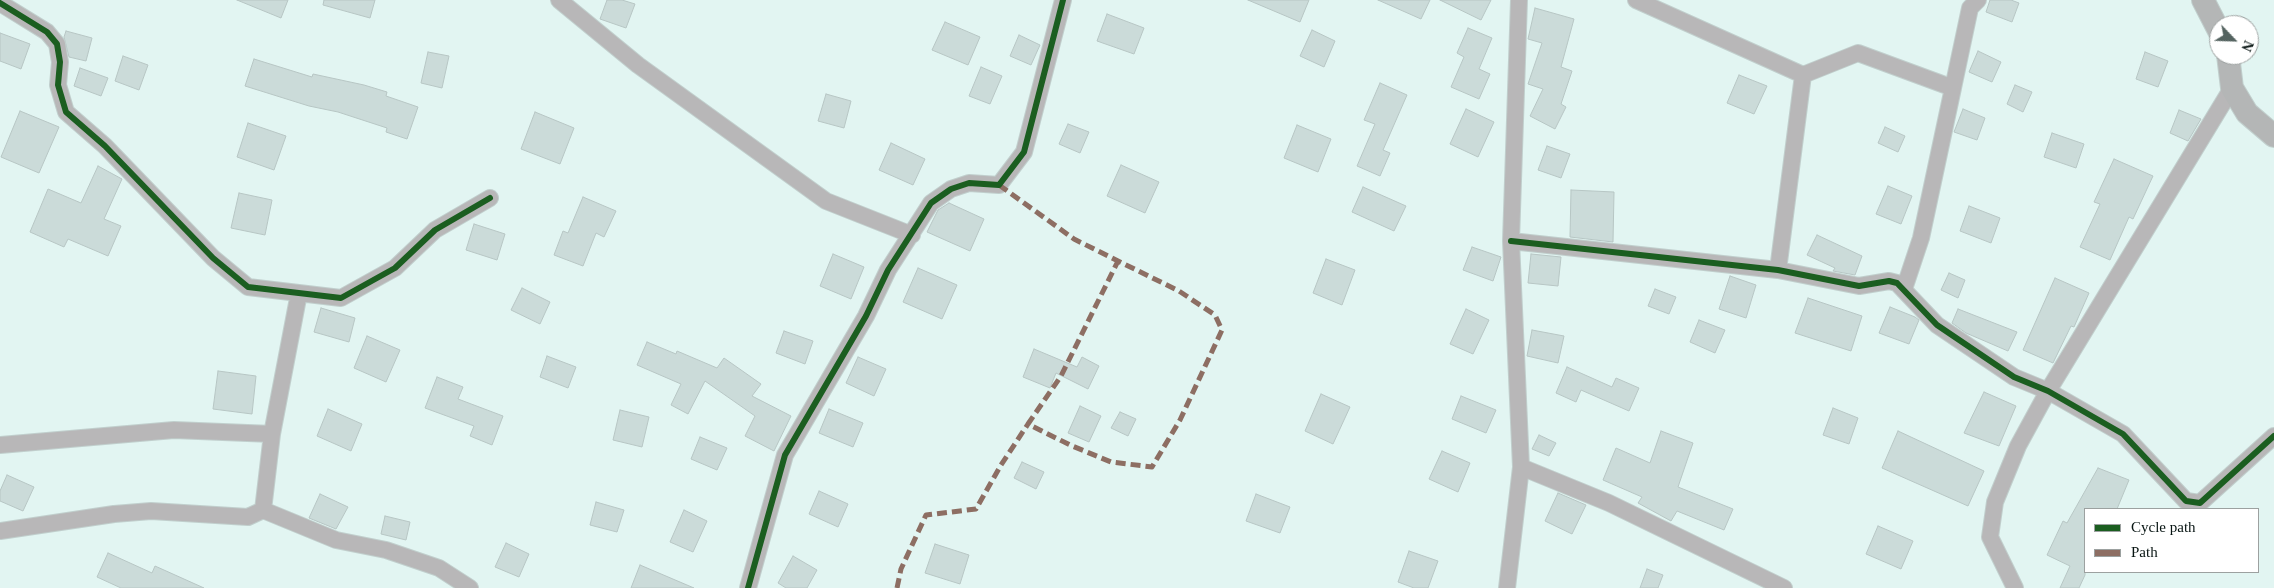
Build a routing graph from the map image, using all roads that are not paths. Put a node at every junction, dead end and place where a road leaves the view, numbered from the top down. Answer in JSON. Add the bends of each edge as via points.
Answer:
{"nodes":[{"id":1,"x":559,"y":0,"type":"edge"},
{"id":2,"x":1062,"y":0,"type":"edge"},
{"id":3,"x":1519,"y":0,"type":"edge"},
{"id":4,"x":1636,"y":0,"type":"edge"},
{"id":5,"x":1978,"y":0,"type":"edge"},
{"id":6,"x":2203,"y":0,"type":"edge"},
{"id":7,"x":0,"y":3,"type":"edge"},
{"id":8,"x":2211,"y":15,"type":"edge"},
{"id":9,"x":2229,"y":65,"type":"edge"},
{"id":10,"x":1803,"y":75,"type":"junction"},
{"id":11,"x":1953,"y":88,"type":"junction"},
{"id":12,"x":2232,"y":88,"type":"junction"},
{"id":13,"x":2274,"y":136,"type":"edge"},
{"id":14,"x":490,"y":198,"type":"dead end"},
{"id":15,"x":912,"y":235,"type":"junction"},
{"id":16,"x":1511,"y":241,"type":"junction"},
{"id":17,"x":1778,"y":270,"type":"junction"},
{"id":18,"x":1904,"y":288,"type":"junction"},
{"id":19,"x":299,"y":293,"type":"junction"},
{"id":20,"x":2048,"y":391,"type":"junction"},
{"id":21,"x":272,"y":434,"type":"junction"},
{"id":22,"x":2274,"y":436,"type":"edge"},
{"id":23,"x":0,"y":445,"type":"edge"},
{"id":24,"x":1521,"y":467,"type":"junction"},
{"id":25,"x":263,"y":510,"type":"junction"},
{"id":26,"x":0,"y":531,"type":"edge"},
{"id":27,"x":470,"y":588,"type":"edge"},
{"id":28,"x":748,"y":588,"type":"edge"},
{"id":29,"x":1507,"y":588,"type":"edge"},
{"id":30,"x":1784,"y":588,"type":"edge"},
{"id":31,"x":2015,"y":588,"type":"edge"}],
"edges":[{"from":1,"to":15,"type":"street","via":[[638,65],[826,201]]},
{"from":2,"to":15,"type":"street","via":[[1024,152],[998,185],[970,183],[951,188],[932,202]]},
{"from":3,"to":16,"type":"street"},
{"from":4,"to":10,"type":"street"},
{"from":5,"to":11,"type":"street","via":[[1970,8]]},
{"from":6,"to":8,"type":"main road"},
{"from":7,"to":19,"type":"street","via":[[47,32],[57,44],[60,62],[58,85],[66,112],[105,146],[213,258],[248,287]]},
{"from":9,"to":12,"type":"main road"},
{"from":10,"to":11,"type":"street","via":[[1858,53]]},
{"from":10,"to":17,"type":"street"},
{"from":11,"to":18,"type":"street","via":[[1921,238]]},
{"from":12,"to":13,"type":"main road","via":[[2247,113]]},
{"from":12,"to":20,"type":"street"},
{"from":14,"to":19,"type":"street","via":[[435,230],[395,268],[341,298]]},
{"from":15,"to":28,"type":"street","via":[[888,270],[866,316],[785,455]]},
{"from":16,"to":17,"type":"street"},
{"from":16,"to":24,"type":"street"},
{"from":17,"to":18,"type":"street","via":[[1859,286],[1889,282]]},
{"from":18,"to":20,"type":"street","via":[[1937,325],[2014,377]]},
{"from":19,"to":21,"type":"street"},
{"from":20,"to":22,"type":"street","via":[[2123,434],[2186,501],[2200,503]]},
{"from":20,"to":31,"type":"street","via":[[2018,446],[1994,502],[1990,537]]},
{"from":21,"to":23,"type":"street","via":[[174,430]]},
{"from":21,"to":25,"type":"street"},
{"from":24,"to":29,"type":"street"},
{"from":24,"to":30,"type":"street","via":[[1609,504]]},
{"from":25,"to":26,"type":"street","via":[[248,517],[151,512],[114,514]]},
{"from":25,"to":27,"type":"street","via":[[336,540],[386,550],[439,568]]}]}
